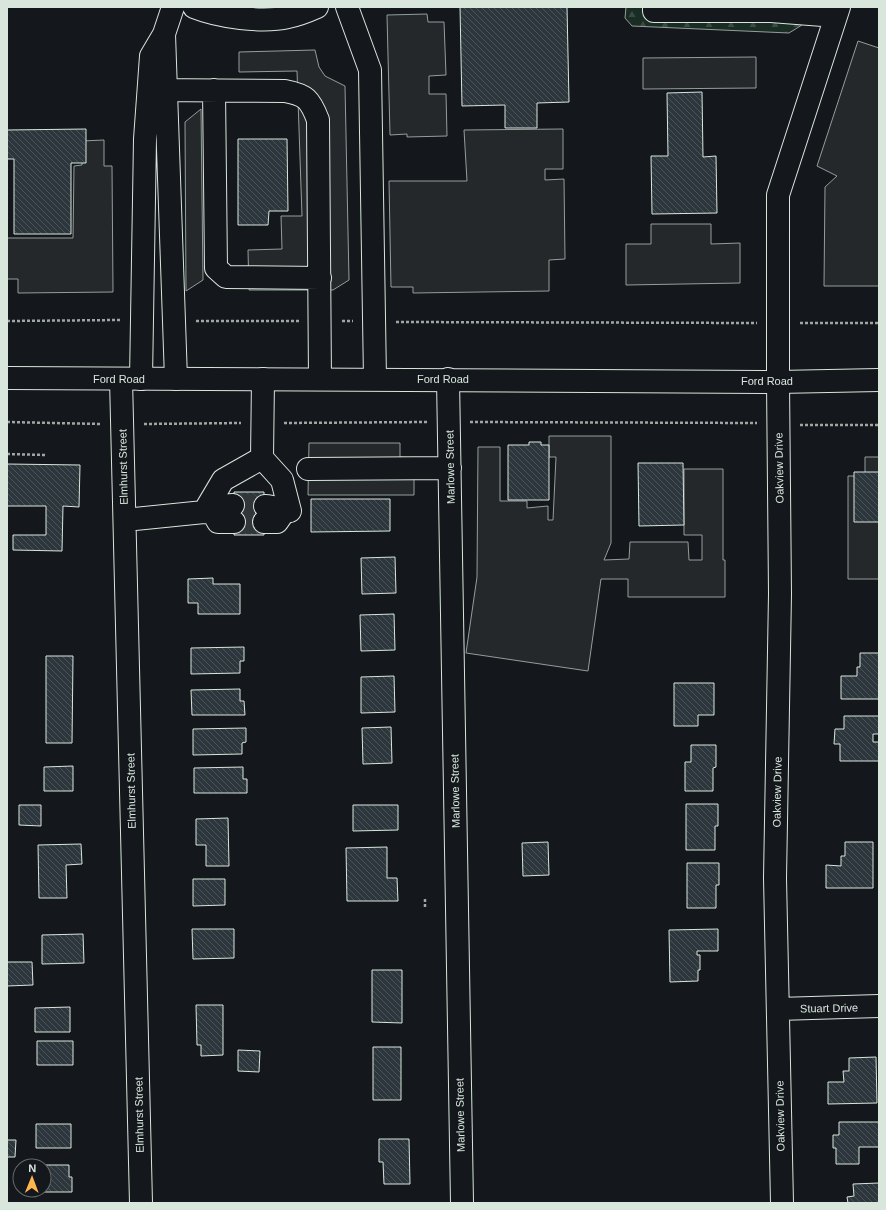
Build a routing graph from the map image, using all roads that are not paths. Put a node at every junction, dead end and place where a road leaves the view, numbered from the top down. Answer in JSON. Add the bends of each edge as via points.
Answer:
{"nodes":[{"id":1,"x":173,"y":7,"type":"edge"},
{"id":2,"x":194,"y":7,"type":"edge"},
{"id":3,"x":317,"y":7,"type":"edge"},
{"id":4,"x":346,"y":7,"type":"edge"},
{"id":5,"x":654,"y":7,"type":"edge"},
{"id":6,"x":767,"y":9,"type":"edge"},
{"id":7,"x":837,"y":11,"type":"edge"},
{"id":8,"x":157,"y":90,"type":"junction"},
{"id":9,"x":214,"y":90,"type":"junction"},
{"id":10,"x":320,"y":278,"type":"junction"},
{"id":11,"x":7,"y":378,"type":"edge"},
{"id":12,"x":131,"y":379,"type":"junction"},
{"id":13,"x":176,"y":379,"type":"junction"},
{"id":14,"x":263,"y":379,"type":"junction"},
{"id":15,"x":320,"y":379,"type":"junction"},
{"id":16,"x":375,"y":379,"type":"junction"},
{"id":17,"x":448,"y":379,"type":"junction"},
{"id":18,"x":879,"y":380,"type":"edge"},
{"id":19,"x":778,"y":382,"type":"junction"},
{"id":20,"x":262,"y":458,"type":"junction"},
{"id":21,"x":450,"y":468,"type":"junction"},
{"id":22,"x":308,"y":469,"type":"dead end"},
{"id":23,"x":208,"y":513,"type":"junction"},
{"id":24,"x":271,"y":513,"type":"tunnel mouth"},
{"id":25,"x":234,"y":514,"type":"tunnel mouth"},
{"id":26,"x":125,"y":520,"type":"junction"},
{"id":27,"x":879,"y":1006,"type":"edge"},
{"id":28,"x":778,"y":1009,"type":"junction"},
{"id":29,"x":141,"y":1203,"type":"edge"},
{"id":30,"x":462,"y":1203,"type":"edge"},
{"id":31,"x":782,"y":1203,"type":"edge"}],
"edges":[{"from":1,"to":8,"type":"street","via":[[164,34]]},
{"from":2,"to":3,"type":"street","via":[[230,16],[262,20],[288,17]]},
{"from":4,"to":16,"type":"street","via":[[370,70]]},
{"from":5,"to":6,"type":"street","via":[[654,11]]},
{"from":6,"to":7,"type":"street"},
{"from":7,"to":19,"type":"street","name":"Oakview Drive","via":[[778,195]]},
{"from":8,"to":9,"type":"street"},
{"from":8,"to":12,"type":"street","name":"Elmhurst Street","via":[[145,139],[142,320]]},
{"from":8,"to":13,"type":"street"},
{"from":9,"to":10,"type":"street","via":[[285,90],[301,94],[312,103],[318,120]]},
{"from":9,"to":10,"type":"street","via":[[216,268],[226,277]]},
{"from":10,"to":15,"type":"street"},
{"from":11,"to":12,"type":"street","name":"Ford Road"},
{"from":12,"to":13,"type":"street","name":"Ford Road"},
{"from":12,"to":26,"type":"street","name":"Elmhurst Street","via":[[122,424]]},
{"from":13,"to":14,"type":"street","name":"Ford Road"},
{"from":14,"to":15,"type":"street","name":"Ford Road"},
{"from":14,"to":20,"type":"street"},
{"from":15,"to":16,"type":"street","name":"Ford Road"},
{"from":16,"to":17,"type":"street","name":"Ford Road"},
{"from":17,"to":19,"type":"street","name":"Ford Road"},
{"from":17,"to":21,"type":"street","name":"Marlowe Street"},
{"from":18,"to":19,"type":"street","name":"Ford Road"},
{"from":19,"to":28,"type":"street","name":"Oakview Drive","via":[[780,594],[775,878]]},
{"from":20,"to":23,"type":"street","via":[[223,480]]},
{"from":20,"to":24,"type":"street","via":[[282,480],[290,511]]},
{"from":21,"to":22,"type":"street"},
{"from":21,"to":30,"type":"street","name":"Marlowe Street"},
{"from":23,"to":25,"type":"street","via":[[220,506]]},
{"from":23,"to":26,"type":"street"},
{"from":26,"to":29,"type":"street","name":"Elmhurst Street"},
{"from":27,"to":28,"type":"street","name":"Stuart Drive"},
{"from":28,"to":31,"type":"street","name":"Oakview Drive"}]}
